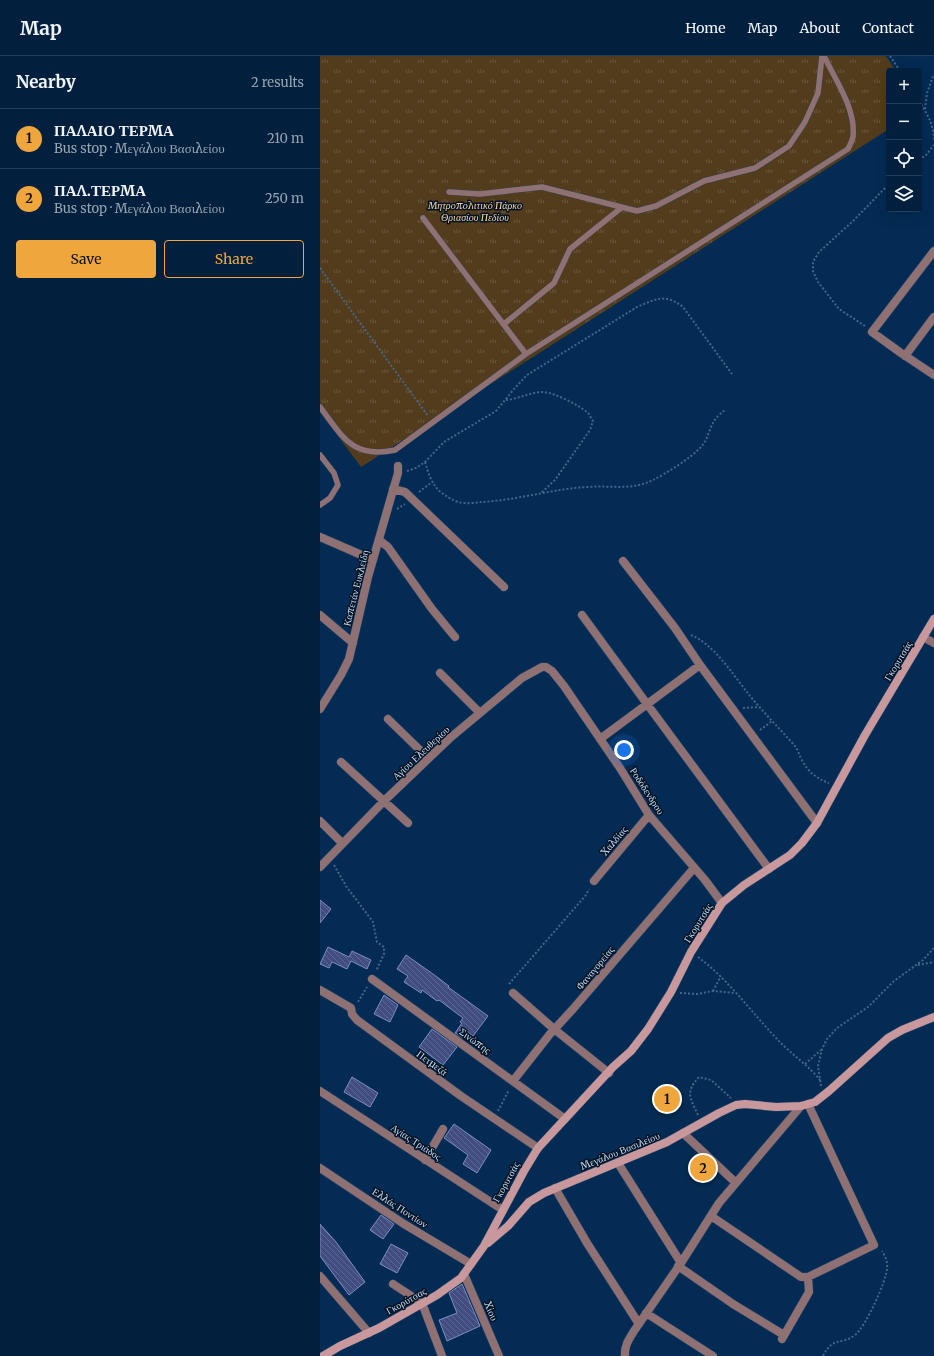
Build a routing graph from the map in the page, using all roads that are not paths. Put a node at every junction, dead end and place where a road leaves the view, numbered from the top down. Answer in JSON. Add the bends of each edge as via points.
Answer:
{"nodes":[{"id":1,"x":823,"y":56,"type":"edge"},
{"id":2,"x":449,"y":192,"type":"dead end"},
{"id":3,"x":621,"y":208,"type":"junction"},
{"id":4,"x":423,"y":218,"type":"dead end"},
{"id":5,"x":934,"y":251,"type":"edge"},
{"id":6,"x":934,"y":317,"type":"edge"},
{"id":7,"x":504,"y":324,"type":"junction"},
{"id":8,"x":526,"y":354,"type":"junction"},
{"id":9,"x":905,"y":356,"type":"junction"},
{"id":10,"x":934,"y":375,"type":"edge"},
{"id":11,"x":320,"y":407,"type":"edge"},
{"id":12,"x":320,"y":455,"type":"edge"},
{"id":13,"x":398,"y":469,"type":"road end"},
{"id":14,"x":393,"y":489,"type":"junction"},
{"id":15,"x":320,"y":505,"type":"edge"},
{"id":16,"x":320,"y":537,"type":"edge"},
{"id":17,"x":379,"y":540,"type":"junction"},
{"id":18,"x":373,"y":560,"type":"junction"},
{"id":19,"x":623,"y":561,"type":"dead end"},
{"id":20,"x":504,"y":587,"type":"dead end"},
{"id":21,"x":320,"y":615,"type":"edge"},
{"id":22,"x":582,"y":615,"type":"dead end"},
{"id":23,"x":934,"y":619,"type":"edge"},
{"id":24,"x":455,"y":637,"type":"dead end"},
{"id":25,"x":923,"y":637,"type":"junction"},
{"id":26,"x":353,"y":643,"type":"junction"},
{"id":27,"x":934,"y":643,"type":"edge"},
{"id":28,"x":700,"y":665,"type":"junction"},
{"id":29,"x":546,"y":667,"type":"joint"},
{"id":30,"x":440,"y":673,"type":"dead end"},
{"id":31,"x":322,"y":700,"type":"edge"},
{"id":32,"x":647,"y":704,"type":"junction"},
{"id":33,"x":320,"y":710,"type":"edge"},
{"id":34,"x":480,"y":713,"type":"junction"},
{"id":35,"x":388,"y":719,"type":"dead end"},
{"id":36,"x":600,"y":739,"type":"junction"},
{"id":37,"x":428,"y":758,"type":"junction"},
{"id":38,"x":341,"y":762,"type":"dead end"},
{"id":39,"x":384,"y":801,"type":"junction"},
{"id":40,"x":649,"y":815,"type":"junction"},
{"id":41,"x":320,"y":821,"type":"edge"},
{"id":42,"x":408,"y":823,"type":"dead end"},
{"id":43,"x":817,"y":823,"type":"junction"},
{"id":44,"x":342,"y":843,"type":"junction"},
{"id":45,"x":320,"y":867,"type":"edge"},
{"id":46,"x":694,"y":868,"type":"junction"},
{"id":47,"x":769,"y":869,"type":"junction"},
{"id":48,"x":594,"y":881,"type":"road end"},
{"id":49,"x":722,"y":903,"type":"junction"},
{"id":50,"x":372,"y":979,"type":"road end"},
{"id":51,"x":320,"y":990,"type":"edge"},
{"id":52,"x":513,"y":993,"type":"road end"},
{"id":53,"x":934,"y":1017,"type":"edge"},
{"id":54,"x":554,"y":1029,"type":"junction"},
{"id":55,"x":609,"y":1073,"type":"junction"},
{"id":56,"x":513,"y":1081,"type":"junction"},
{"id":57,"x":320,"y":1091,"type":"edge"},
{"id":58,"x":804,"y":1105,"type":"junction"},
{"id":59,"x":566,"y":1119,"type":"junction"},
{"id":60,"x":443,"y":1129,"type":"dead end"},
{"id":61,"x":683,"y":1133,"type":"junction"},
{"id":62,"x":538,"y":1148,"type":"junction"},
{"id":63,"x":424,"y":1160,"type":"junction"},
{"id":64,"x":618,"y":1163,"type":"junction"},
{"id":65,"x":320,"y":1168,"type":"edge"},
{"id":66,"x":736,"y":1183,"type":"junction"},
{"id":67,"x":555,"y":1188,"type":"junction"},
{"id":68,"x":503,"y":1210,"type":"junction"},
{"id":69,"x":711,"y":1216,"type":"junction"},
{"id":70,"x":484,"y":1246,"type":"junction"},
{"id":71,"x":471,"y":1264,"type":"junction"},
{"id":72,"x":680,"y":1264,"type":"junction"},
{"id":73,"x":464,"y":1274,"type":"junction"},
{"id":74,"x":320,"y":1276,"type":"edge"},
{"id":75,"x":808,"y":1278,"type":"junction"},
{"id":76,"x":393,"y":1284,"type":"dead end"},
{"id":77,"x":422,"y":1303,"type":"junction"},
{"id":78,"x":646,"y":1313,"type":"junction"},
{"id":79,"x":639,"y":1324,"type":"junction"},
{"id":80,"x":368,"y":1333,"type":"junction"},
{"id":81,"x":323,"y":1356,"type":"edge"},
{"id":82,"x":442,"y":1356,"type":"edge"},
{"id":83,"x":499,"y":1356,"type":"edge"},
{"id":84,"x":625,"y":1356,"type":"edge"},
{"id":85,"x":713,"y":1356,"type":"edge"}],
"edges":[{"from":1,"to":3,"type":"lane","via":[[818,93],[805,122],[789,146],[755,168],[704,182],[656,206],[637,211]]},
{"from":1,"to":8,"type":"lane","via":[[849,105],[853,139],[848,149]]},
{"from":2,"to":3,"type":"lane","via":[[480,194],[542,187]]},
{"from":3,"to":7,"type":"lane","via":[[570,249],[554,283]]},
{"from":4,"to":7,"type":"lane"},
{"from":5,"to":9,"type":"street","via":[[872,332]]},
{"from":6,"to":9,"type":"street"},
{"from":7,"to":8,"type":"lane"},
{"from":8,"to":11,"type":"lane","via":[[395,450],[371,452],[359,449],[346,441]]},
{"from":9,"to":10,"type":"street"},
{"from":12,"to":15,"type":"lane","via":[[334,473],[338,485],[330,498]]},
{"from":13,"to":14,"type":"street","name":"Καπετάν Ευκλείδη"},
{"from":14,"to":17,"type":"street","name":"Καπετάν Ευκλείδη"},
{"from":14,"to":20,"type":"street","via":[[405,492]]},
{"from":16,"to":18,"type":"street"},
{"from":17,"to":18,"type":"street","name":"Καπετάν Ευκλείδη"},
{"from":17,"to":24,"type":"street","via":[[388,547]]},
{"from":18,"to":26,"type":"street","name":"Καπετάν Ευκλείδη"},
{"from":19,"to":28,"type":"street"},
{"from":21,"to":26,"type":"street"},
{"from":22,"to":32,"type":"street"},
{"from":23,"to":25,"type":"street","name":"Γκορυτσάς"},
{"from":25,"to":27,"type":"street"},
{"from":25,"to":43,"type":"street","name":"Γκορυτσάς"},
{"from":26,"to":31,"type":"street","name":"Καπετάν Ευκλείδη","via":[[344,670]]},
{"from":28,"to":32,"type":"street"},
{"from":28,"to":43,"type":"street"},
{"from":29,"to":34,"type":"street","name":"Αγίου Ελευθερίου","via":[[522,678]]},
{"from":29,"to":36,"type":"street","name":"Ροδόδενδρου","via":[[564,686]]},
{"from":30,"to":34,"type":"street"},
{"from":31,"to":33,"type":"street","name":"Καπετάν Ευκλείδη"},
{"from":32,"to":36,"type":"street"},
{"from":32,"to":47,"type":"street"},
{"from":34,"to":37,"type":"street","name":"Αγίου Ελευθερίου"},
{"from":35,"to":37,"type":"street"},
{"from":36,"to":40,"type":"street","name":"Ροδόδενδρου"},
{"from":37,"to":39,"type":"street","name":"Αγίου Ελευθερίου"},
{"from":38,"to":39,"type":"street"},
{"from":39,"to":42,"type":"street"},
{"from":39,"to":44,"type":"street","name":"Αγίου Ελευθερίου"},
{"from":40,"to":46,"type":"street","name":"Ροδόδενδρου"},
{"from":40,"to":48,"type":"street","name":"Χαλδίας"},
{"from":41,"to":44,"type":"street"},
{"from":43,"to":47,"type":"street","name":"Γκορυτσάς","via":[[794,851]]},
{"from":44,"to":45,"type":"street","name":"Αγίου Ελευθερίου"},
{"from":46,"to":49,"type":"street","name":"Ροδόδενδρου"},
{"from":46,"to":54,"type":"street","name":"Φαναγορείας"},
{"from":47,"to":49,"type":"street","name":"Γκορυτσάς"},
{"from":49,"to":55,"type":"street","name":"Γκορυτσάς","via":[[648,1029]]},
{"from":50,"to":56,"type":"street","name":"Σινώπης"},
{"from":51,"to":62,"type":"street","name":"Πετμεζά","via":[[350,1008],[356,1020]]},
{"from":52,"to":54,"type":"street"},
{"from":53,"to":58,"type":"street","via":[[888,1038],[822,1097]]},
{"from":54,"to":55,"type":"street"},
{"from":54,"to":56,"type":"street","name":"Φαναγορείας"},
{"from":55,"to":59,"type":"street","name":"Γκορυτσάς"},
{"from":56,"to":59,"type":"street","name":"Σινώπης"},
{"from":57,"to":63,"type":"street","name":"Αγίας Τριάδος"},
{"from":58,"to":61,"type":"street","name":"Μεγάλου Βασιλείου","via":[[736,1105]]},
{"from":58,"to":66,"type":"street"},
{"from":58,"to":75,"type":"street","via":[[874,1245]]},
{"from":59,"to":62,"type":"street","name":"Γκορυτσάς"},
{"from":60,"to":63,"type":"street"},
{"from":61,"to":64,"type":"street","name":"Μεγάλου Βασιλείου"},
{"from":61,"to":66,"type":"street"},
{"from":62,"to":68,"type":"street","name":"Γκορυτσάς"},
{"from":63,"to":68,"type":"street","name":"Αγίας Τριάδος"},
{"from":64,"to":67,"type":"street","name":"Μεγάλου Βασιλείου"},
{"from":64,"to":72,"type":"street"},
{"from":65,"to":71,"type":"street","name":"Ελλάς Ποντίων","via":[[404,1224]]},
{"from":66,"to":69,"type":"street"},
{"from":67,"to":70,"type":"street","name":"Μεγάλου Βασιλείου","via":[[529,1202],[508,1226]]},
{"from":67,"to":79,"type":"street"},
{"from":68,"to":70,"type":"street","name":"Γκορυτσάς"},
{"from":69,"to":72,"type":"street"},
{"from":69,"to":75,"type":"street","via":[[801,1277]]},
{"from":70,"to":71,"type":"street","name":"Γκορύτσας"},
{"from":71,"to":73,"type":"street","name":"Γκορύτσας"},
{"from":72,"to":75,"type":"street","via":[[783,1338],[809,1292]]},
{"from":72,"to":78,"type":"street"},
{"from":73,"to":77,"type":"street","name":"Γκορύτσας","via":[[450,1287]]},
{"from":73,"to":83,"type":"street","name":"Χίου"},
{"from":74,"to":80,"type":"street"},
{"from":76,"to":77,"type":"street"},
{"from":77,"to":80,"type":"street","name":"Γκορύτσας"},
{"from":77,"to":82,"type":"street"},
{"from":78,"to":79,"type":"street"},
{"from":78,"to":85,"type":"street"},
{"from":79,"to":84,"type":"street","via":[[627,1342]]},
{"from":80,"to":81,"type":"street","name":"Γκορύτσας"}]}
